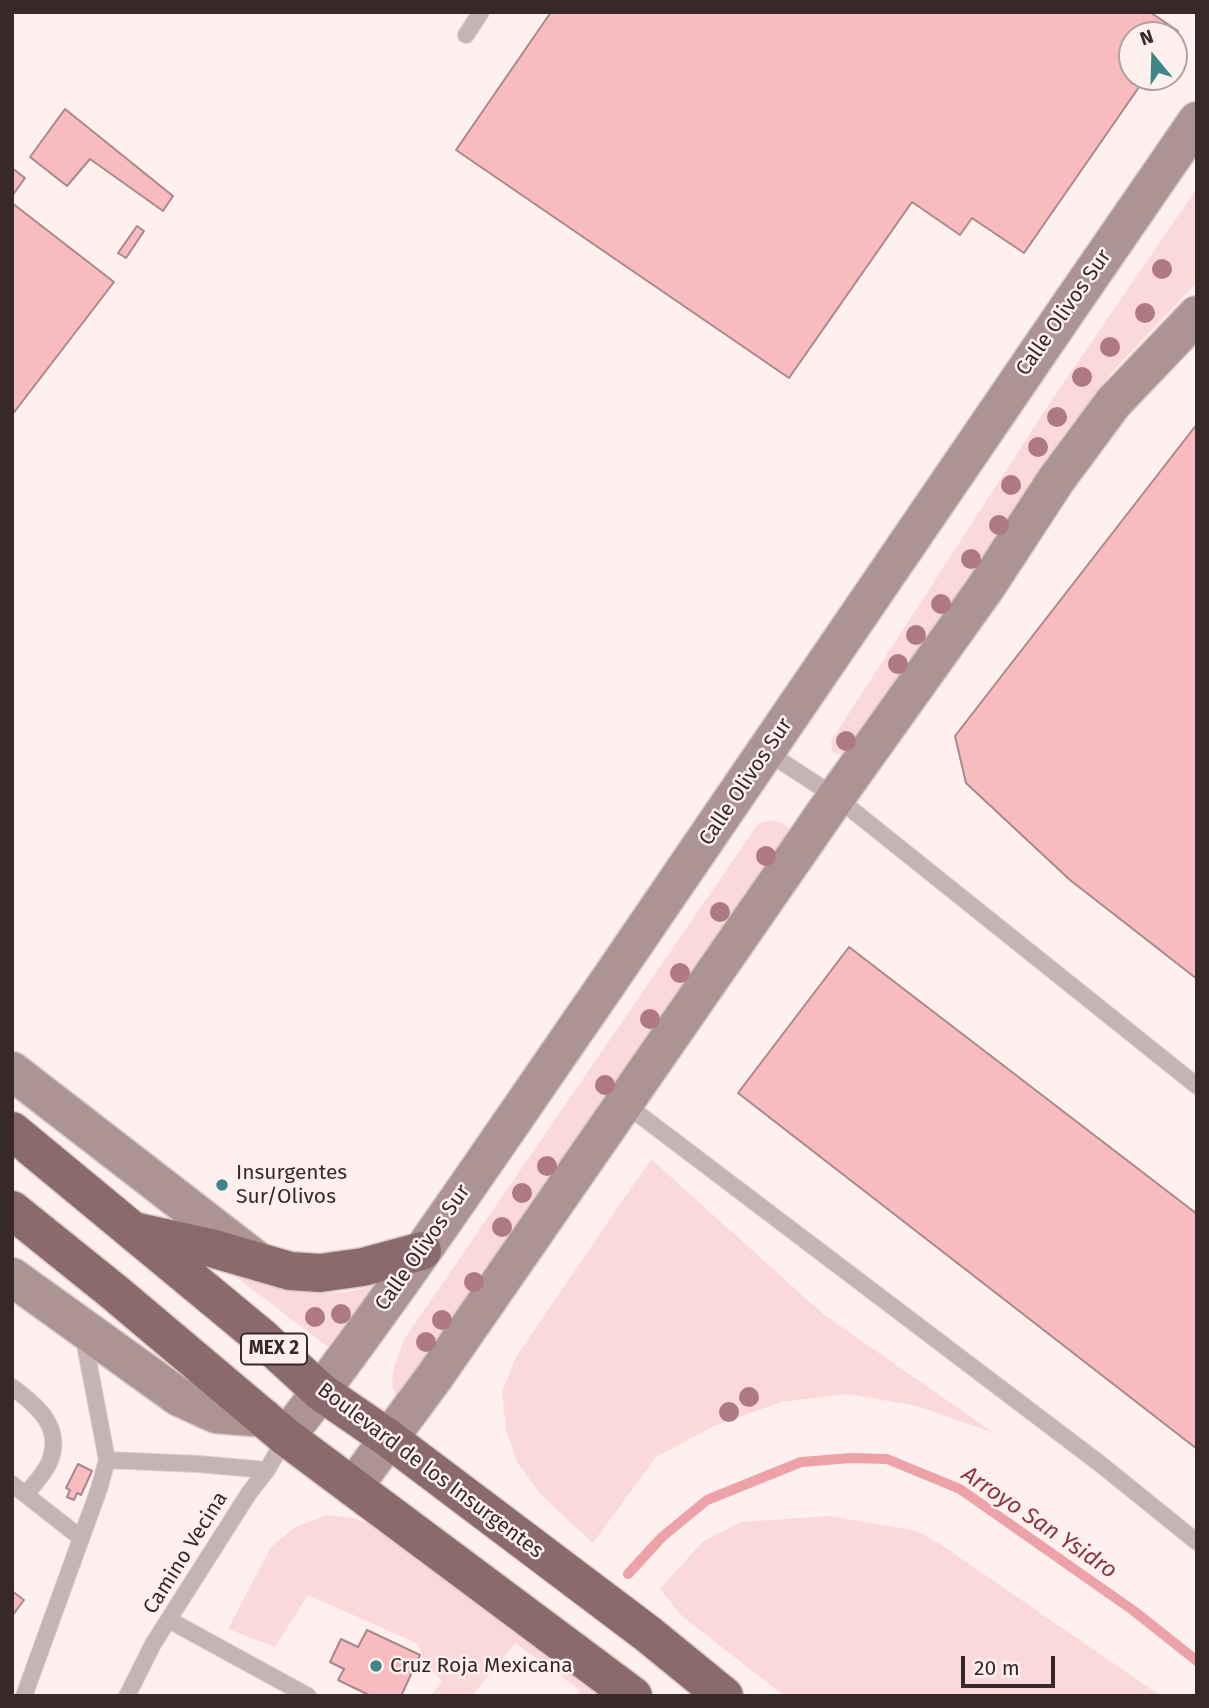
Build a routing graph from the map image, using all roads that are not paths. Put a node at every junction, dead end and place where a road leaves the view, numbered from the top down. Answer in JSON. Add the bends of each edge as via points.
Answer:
{"nodes":[{"id":1,"x":481,"y":12,"type":"edge"},
{"id":2,"x":466,"y":35,"type":"dead end"},
{"id":3,"x":1197,"y":121,"type":"edge"},
{"id":4,"x":1197,"y":315,"type":"edge"},
{"id":5,"x":767,"y":752,"type":"junction"},
{"id":6,"x":836,"y":797,"type":"junction"},
{"id":7,"x":12,"y":1071,"type":"edge"},
{"id":8,"x":1197,"y":1086,"type":"edge"},
{"id":9,"x":624,"y":1103,"type":"junction"},
{"id":10,"x":12,"y":1132,"type":"edge"},
{"id":11,"x":12,"y":1210,"type":"edge"},
{"id":12,"x":130,"y":1230,"type":"junction"},
{"id":13,"x":422,"y":1251,"type":"junction"},
{"id":14,"x":260,"y":1264,"type":"junction"},
{"id":15,"x":12,"y":1277,"type":"edge"},
{"id":16,"x":82,"y":1328,"type":"junction"},
{"id":17,"x":12,"y":1387,"type":"edge"},
{"id":18,"x":321,"y":1392,"type":"junction"},
{"id":19,"x":275,"y":1428,"type":"junction"},
{"id":20,"x":388,"y":1438,"type":"junction"},
{"id":21,"x":107,"y":1460,"type":"junction"},
{"id":22,"x":267,"y":1470,"type":"junction"},
{"id":23,"x":12,"y":1484,"type":"edge"},
{"id":24,"x":353,"y":1486,"type":"junction"},
{"id":25,"x":26,"y":1495,"type":"junction"},
{"id":26,"x":81,"y":1538,"type":"junction"},
{"id":27,"x":1197,"y":1542,"type":"edge"},
{"id":28,"x":169,"y":1620,"type":"junction"},
{"id":29,"x":24,"y":1696,"type":"edge"},
{"id":30,"x":127,"y":1696,"type":"edge"},
{"id":31,"x":308,"y":1696,"type":"edge"},
{"id":32,"x":633,"y":1696,"type":"edge"},
{"id":33,"x":724,"y":1696,"type":"edge"}],
"edges":[{"from":1,"to":2,"type":"lane"},
{"from":3,"to":5,"type":"main road","name":"Calle Olivos Sur"},
{"from":4,"to":6,"type":"main road","via":[[1113,402]]},
{"from":5,"to":6,"type":"lane"},
{"from":5,"to":13,"type":"main road","name":"Calle Olivos Sur"},
{"from":6,"to":8,"type":"lane"},
{"from":6,"to":9,"type":"main road"},
{"from":7,"to":14,"type":"main road"},
{"from":9,"to":20,"type":"main road"},
{"from":9,"to":27,"type":"lane"},
{"from":10,"to":12,"type":"highway","name":"Boulevard de los Insurgentes","number":"MEX 2"},
{"from":11,"to":19,"type":"highway","number":"MEX 2"},
{"from":12,"to":14,"type":"highway"},
{"from":12,"to":18,"type":"highway","name":"Boulevard de los Insurgentes","number":"MEX 2","via":[[261,1336]]},
{"from":13,"to":14,"type":"highway","via":[[320,1273]]},
{"from":13,"to":18,"type":"main road","name":"Calle Olivos Sur"},
{"from":15,"to":16,"type":"main road"},
{"from":16,"to":19,"type":"main road","via":[[179,1397],[216,1414]]},
{"from":16,"to":21,"type":"lane"},
{"from":17,"to":25,"type":"lane","via":[[38,1406],[55,1440],[49,1464]]},
{"from":18,"to":19,"type":"main road","name":"Calle Olivos Sur"},
{"from":18,"to":20,"type":"highway","name":"Boulevard de los Insurgentes","number":"MEX 2"},
{"from":19,"to":22,"type":"lane","name":"Camino Vecina"},
{"from":19,"to":24,"type":"highway","number":"MEX 2"},
{"from":20,"to":24,"type":"main road"},
{"from":20,"to":33,"type":"highway","name":"Boulevard de los Insurgentes","number":"MEX 2"},
{"from":21,"to":22,"type":"lane"},
{"from":21,"to":26,"type":"lane"},
{"from":22,"to":28,"type":"lane","name":"Camino Vecina"},
{"from":23,"to":25,"type":"lane"},
{"from":24,"to":32,"type":"highway","number":"MEX 2"},
{"from":25,"to":26,"type":"lane"},
{"from":26,"to":29,"type":"lane"},
{"from":28,"to":30,"type":"lane","name":"Camino Vecina"},
{"from":28,"to":31,"type":"lane"}]}
